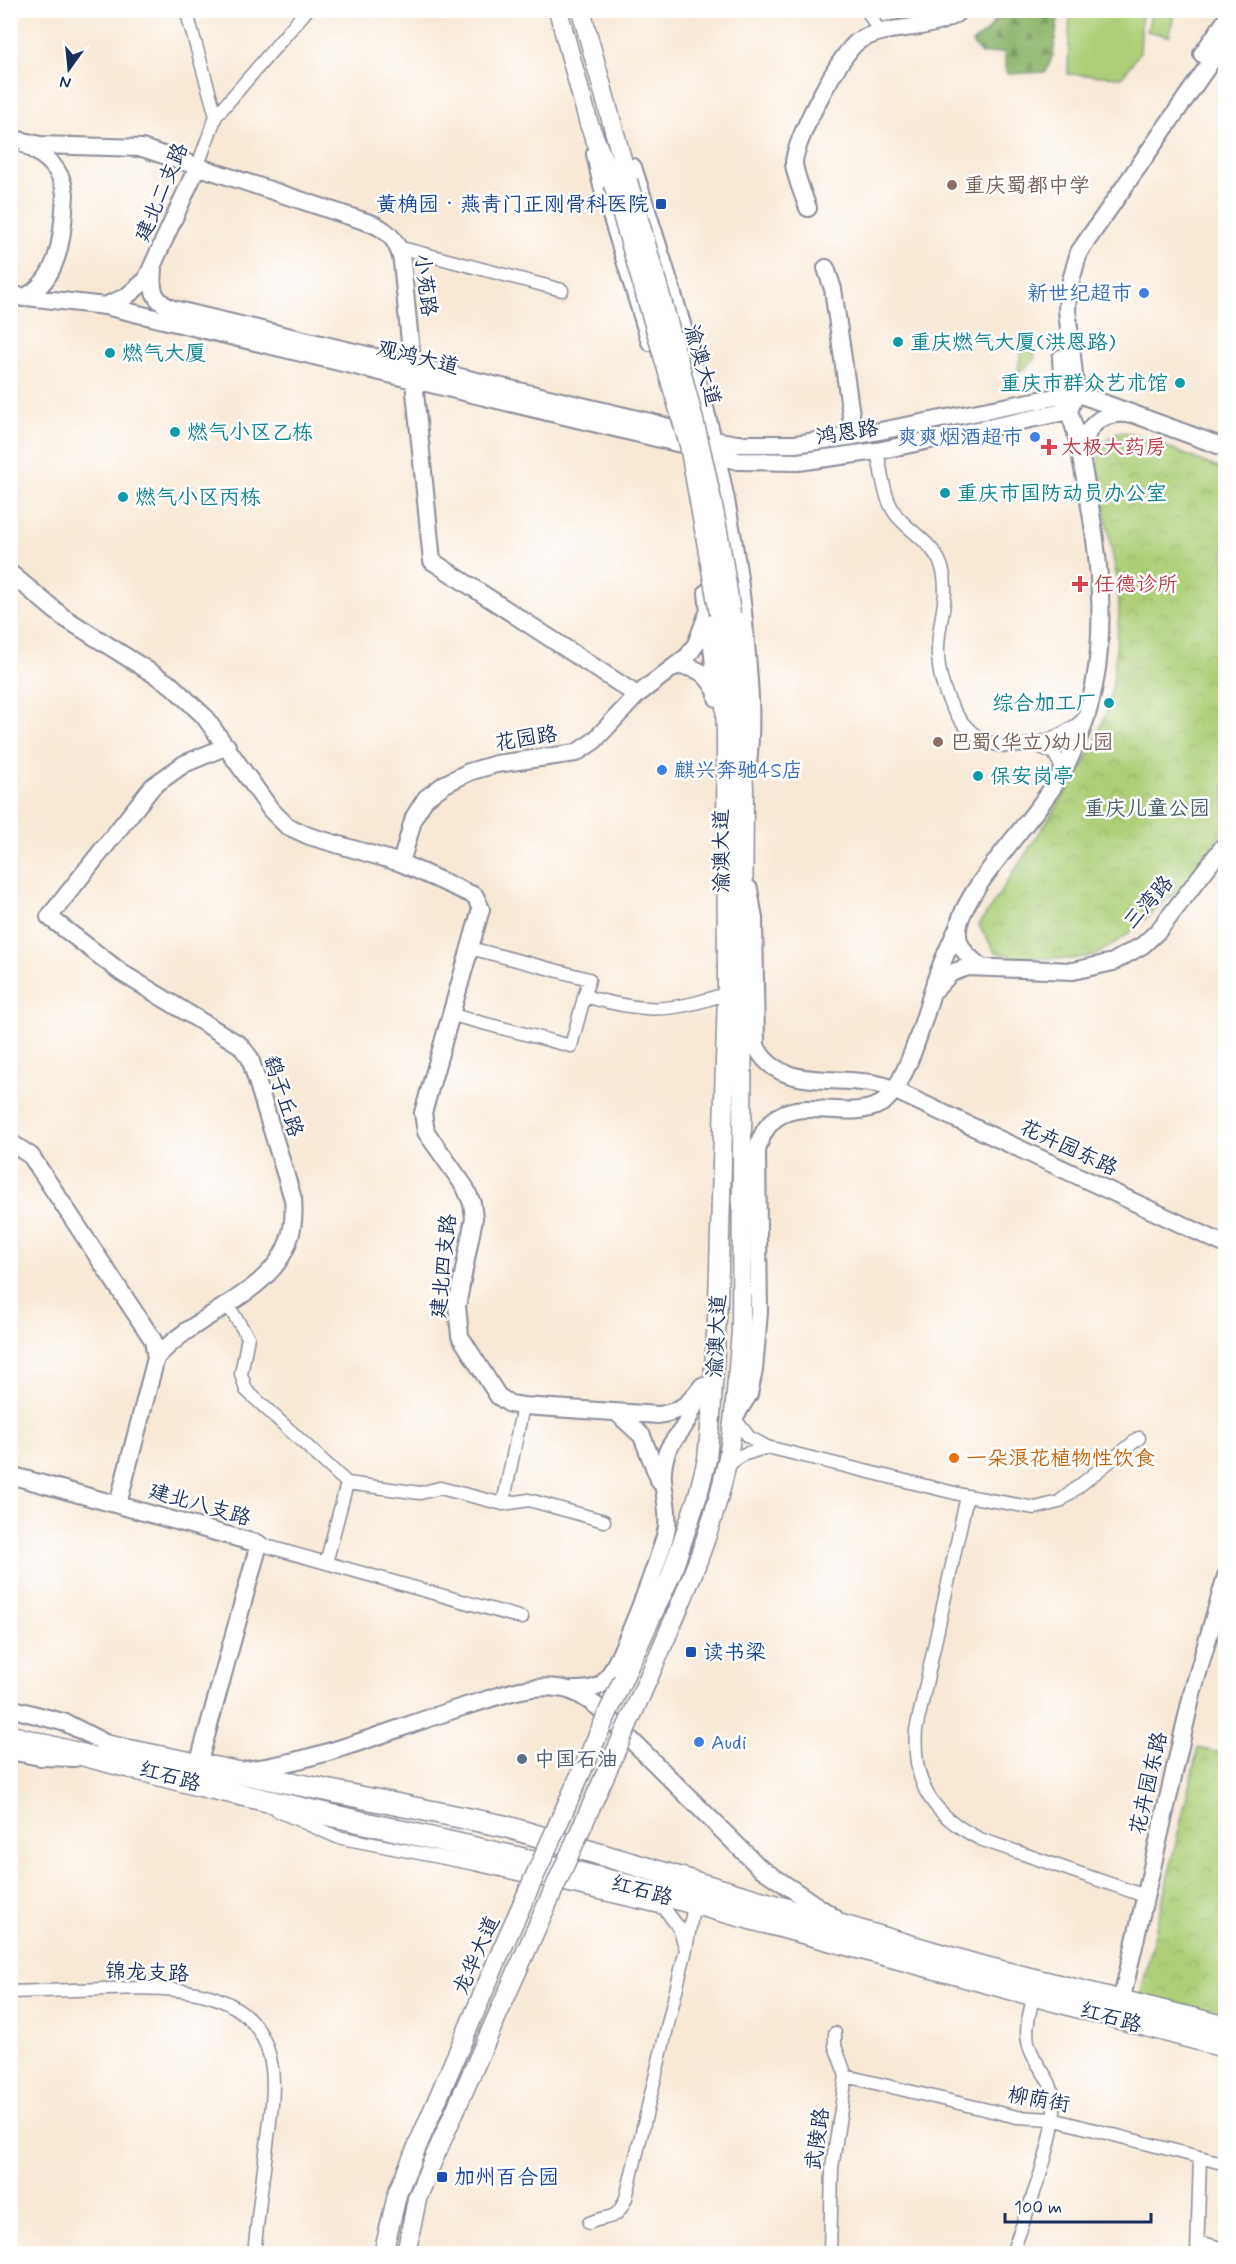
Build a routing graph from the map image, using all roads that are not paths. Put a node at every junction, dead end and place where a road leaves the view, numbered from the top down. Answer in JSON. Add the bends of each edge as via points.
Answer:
{"nodes":[{"id":1,"x":186,"y":10,"type":"edge"},
{"id":2,"x":307,"y":10,"type":"edge"},
{"id":3,"x":558,"y":10,"type":"edge"},
{"id":4,"x":581,"y":10,"type":"edge"},
{"id":5,"x":867,"y":10,"type":"edge"},
{"id":6,"x":961,"y":10,"type":"edge"},
{"id":7,"x":1226,"y":20,"type":"edge"},
{"id":8,"x":880,"y":33,"type":"junction"},
{"id":9,"x":1226,"y":40,"type":"edge"},
{"id":10,"x":596,"y":68,"type":"junction"},
{"id":11,"x":216,"y":116,"type":"junction"},
{"id":12,"x":590,"y":123,"type":"junction"},
{"id":13,"x":13,"y":138,"type":"edge"},
{"id":14,"x":198,"y":165,"type":"junction"},
{"id":15,"x":621,"y":182,"type":"junction"},
{"id":16,"x":807,"y":208,"type":"dead end"},
{"id":17,"x":398,"y":246,"type":"junction"},
{"id":18,"x":826,"y":268,"type":"dead end"},
{"id":19,"x":153,"y":269,"type":"junction"},
{"id":20,"x":562,"y":290,"type":"dead end"},
{"id":21,"x":17,"y":297,"type":"edge"},
{"id":22,"x":105,"y":306,"type":"junction"},
{"id":23,"x":414,"y":373,"type":"junction"},
{"id":24,"x":1070,"y":399,"type":"junction"},
{"id":25,"x":1044,"y":416,"type":"junction"},
{"id":26,"x":1140,"y":416,"type":"junction"},
{"id":27,"x":1076,"y":435,"type":"junction"},
{"id":28,"x":679,"y":436,"type":"junction"},
{"id":29,"x":854,"y":436,"type":"junction"},
{"id":30,"x":714,"y":440,"type":"junction"},
{"id":31,"x":1226,"y":448,"type":"edge"},
{"id":32,"x":877,"y":451,"type":"junction"},
{"id":33,"x":718,"y":457,"type":"junction"},
{"id":34,"x":1081,"y":460,"type":"junction"},
{"id":35,"x":727,"y":501,"type":"junction"},
{"id":36,"x":695,"y":506,"type":"junction"},
{"id":37,"x":10,"y":573,"type":"edge"},
{"id":38,"x":720,"y":611,"type":"junction"},
{"id":39,"x":678,"y":666,"type":"junction"},
{"id":40,"x":717,"y":691,"type":"junction"},
{"id":41,"x":637,"y":695,"type":"junction"},
{"id":42,"x":1087,"y":717,"type":"junction"},
{"id":43,"x":1034,"y":744,"type":"junction"},
{"id":44,"x":227,"y":746,"type":"junction"},
{"id":45,"x":1063,"y":770,"type":"junction"},
{"id":46,"x":735,"y":787,"type":"junction"},
{"id":47,"x":1226,"y":843,"type":"edge"},
{"id":48,"x":401,"y":863,"type":"junction"},
{"id":49,"x":744,"y":866,"type":"junction"},
{"id":50,"x":958,"y":927,"type":"junction"},
{"id":51,"x":470,"y":948,"type":"junction"},
{"id":52,"x":980,"y":966,"type":"junction"},
{"id":53,"x":727,"y":993,"type":"junction"},
{"id":54,"x":933,"y":993,"type":"junction"},
{"id":55,"x":584,"y":996,"type":"junction"},
{"id":56,"x":452,"y":1015,"type":"junction"},
{"id":57,"x":893,"y":1090,"type":"junction"},
{"id":58,"x":10,"y":1142,"type":"edge"},
{"id":59,"x":1226,"y":1245,"type":"edge"},
{"id":60,"x":227,"y":1304,"type":"junction"},
{"id":61,"x":145,"y":1329,"type":"junction"},
{"id":62,"x":716,"y":1329,"type":"junction"},
{"id":63,"x":179,"y":1336,"type":"junction"},
{"id":64,"x":156,"y":1358,"type":"junction"},
{"id":65,"x":702,"y":1386,"type":"junction"},
{"id":66,"x":523,"y":1406,"type":"junction"},
{"id":67,"x":617,"y":1413,"type":"junction"},
{"id":68,"x":734,"y":1418,"type":"junction"},
{"id":69,"x":1139,"y":1438,"type":"dead end"},
{"id":70,"x":767,"y":1447,"type":"junction"},
{"id":71,"x":726,"y":1467,"type":"junction"},
{"id":72,"x":10,"y":1475,"type":"edge"},
{"id":73,"x":347,"y":1483,"type":"junction"},
{"id":74,"x":662,"y":1486,"type":"junction"},
{"id":75,"x":967,"y":1496,"type":"junction"},
{"id":76,"x":118,"y":1504,"type":"junction"},
{"id":77,"x":503,"y":1504,"type":"junction"},
{"id":78,"x":604,"y":1521,"type":"dead end"},
{"id":79,"x":259,"y":1544,"type":"junction"},
{"id":80,"x":326,"y":1563,"type":"junction"},
{"id":81,"x":1226,"y":1576,"type":"edge"},
{"id":82,"x":522,"y":1618,"type":"dead end"},
{"id":83,"x":623,"y":1679,"type":"joint"},
{"id":84,"x":573,"y":1690,"type":"junction"},
{"id":85,"x":10,"y":1708,"type":"edge"},
{"id":86,"x":10,"y":1723,"type":"edge"},
{"id":87,"x":10,"y":1736,"type":"edge"},
{"id":88,"x":58,"y":1741,"type":"junction"},
{"id":89,"x":10,"y":1751,"type":"edge"},
{"id":90,"x":108,"y":1753,"type":"junction"},
{"id":91,"x":198,"y":1765,"type":"junction"},
{"id":92,"x":234,"y":1772,"type":"junction"},
{"id":93,"x":237,"y":1793,"type":"junction"},
{"id":94,"x":1145,"y":1896,"type":"junction"},
{"id":95,"x":694,"y":1904,"type":"junction"},
{"id":96,"x":664,"y":1908,"type":"junction"},
{"id":97,"x":851,"y":1927,"type":"junction"},
{"id":98,"x":686,"y":1949,"type":"junction"},
{"id":99,"x":10,"y":1992,"type":"edge"},
{"id":100,"x":1033,"y":1996,"type":"junction"},
{"id":101,"x":1121,"y":2002,"type":"junction"},
{"id":102,"x":1226,"y":2027,"type":"edge"},
{"id":103,"x":835,"y":2033,"type":"dead end"},
{"id":104,"x":1226,"y":2047,"type":"edge"},
{"id":105,"x":846,"y":2076,"type":"junction"},
{"id":106,"x":1052,"y":2119,"type":"junction"},
{"id":107,"x":1200,"y":2158,"type":"junction"},
{"id":108,"x":1226,"y":2164,"type":"edge"},
{"id":109,"x":589,"y":2223,"type":"dead end"},
{"id":110,"x":1198,"y":2248,"type":"edge"},
{"id":111,"x":1226,"y":2248,"type":"edge"},
{"id":112,"x":254,"y":2253,"type":"edge"},
{"id":113,"x":383,"y":2253,"type":"edge"},
{"id":114,"x":406,"y":2253,"type":"edge"},
{"id":115,"x":830,"y":2253,"type":"edge"},
{"id":116,"x":1012,"y":2253,"type":"edge"}],
"edges":[{"from":1,"to":11,"type":"street"},
{"from":2,"to":11,"type":"street","name":"建北二支路"},
{"from":3,"to":12,"type":"main road","name":"渝澳大道"},
{"from":4,"to":10,"type":"main road","name":"渝澳大道"},
{"from":5,"to":8,"type":"street"},
{"from":6,"to":8,"type":"street","via":[[950,20],[934,25]]},
{"from":7,"to":24,"type":"street","via":[[1069,248],[1057,311]]},
{"from":8,"to":16,"type":"street","via":[[859,40],[841,59],[796,144],[794,164]]},
{"from":9,"to":24,"type":"street","via":[[1079,252],[1068,291]]},
{"from":10,"to":15,"type":"main road","name":"渝澳大道"},
{"from":10,"to":30,"type":"street","via":[[633,168]]},
{"from":11,"to":14,"type":"street","name":"建北二支路"},
{"from":12,"to":15,"type":"main road","name":"渝澳大道"},
{"from":12,"to":28,"type":"street","via":[[602,186]]},
{"from":13,"to":14,"type":"street","name":"小苑路","via":[[40,144],[142,148]]},
{"from":13,"to":21,"type":"street","name":"小苑路","via":[[56,167],[65,194],[53,270],[39,289]]},
{"from":14,"to":17,"type":"street","name":"小苑路","via":[[374,224]]},
{"from":14,"to":19,"type":"street","name":"建北二支路"},
{"from":15,"to":38,"type":"main road","name":"渝澳大道","bridge":true,"via":[[702,444],[721,538]]},
{"from":17,"to":20,"type":"street"},
{"from":17,"to":23,"type":"street","name":"小苑路"},
{"from":18,"to":29,"type":"street","via":[[833,289]]},
{"from":19,"to":22,"type":"street","name":"建北二支路","via":[[138,288]]},
{"from":19,"to":23,"type":"street","name":"观鸿大道","via":[[153,292],[173,309]]},
{"from":21,"to":22,"type":"street"},
{"from":22,"to":23,"type":"street","name":"观鸿大道"},
{"from":23,"to":28,"type":"street","name":"观鸿大道"},
{"from":23,"to":41,"type":"street","name":"小苑路","via":[[432,561]]},
{"from":24,"to":25,"type":"street","name":"鸿恩路"},
{"from":24,"to":26,"type":"street"},
{"from":24,"to":27,"type":"street"},
{"from":24,"to":29,"type":"street","name":"鸿恩路"},
{"from":25,"to":27,"type":"street","via":[[1064,421]]},
{"from":25,"to":32,"type":"street","name":"鸿恩路"},
{"from":26,"to":31,"type":"street"},
{"from":26,"to":34,"type":"street","via":[[1120,414],[1096,421],[1085,437]]},
{"from":27,"to":34,"type":"street"},
{"from":28,"to":30,"type":"street","name":"观鸿大道"},
{"from":28,"to":33,"type":"street","name":"观鸿大道"},
{"from":28,"to":36,"type":"street"},
{"from":29,"to":30,"type":"street","name":"鸿恩路","via":[[766,445]]},
{"from":30,"to":33,"type":"street"},
{"from":32,"to":33,"type":"street","name":"鸿恩路","via":[[798,462]]},
{"from":32,"to":43,"type":"street","via":[[892,508],[929,545],[943,571],[945,607],[938,657],[956,714],[973,734],[990,744]]},
{"from":33,"to":35,"type":"street"},
{"from":34,"to":42,"type":"street","via":[[1097,568],[1101,628],[1100,657]]},
{"from":35,"to":36,"type":"street","via":[[721,493],[708,491],[700,495]]},
{"from":35,"to":46,"type":"street","via":[[744,613],[750,697],[751,746]]},
{"from":36,"to":38,"type":"street"},
{"from":37,"to":44,"type":"street","name":"建北四支路","via":[[63,618],[171,685],[204,716]]},
{"from":38,"to":39,"type":"street","name":"花园路"},
{"from":38,"to":40,"type":"street"},
{"from":38,"to":46,"type":"main road","name":"渝澳大道"},
{"from":39,"to":40,"type":"street","via":[[701,671]]},
{"from":39,"to":41,"type":"street","name":"花园路"},
{"from":40,"to":46,"type":"street","via":[[719,739]]},
{"from":41,"to":48,"type":"street","name":"花园路","via":[[594,741],[576,753],[496,764],[445,784],[426,798],[414,817]]},
{"from":42,"to":43,"type":"street","via":[[1066,733]]},
{"from":42,"to":45,"type":"street"},
{"from":43,"to":45,"type":"street","via":[[1054,753]]},
{"from":44,"to":48,"type":"street","name":"建北四支路","via":[[271,810],[287,826]]},
{"from":44,"to":60,"type":"street","name":"鹞子丘路","via":[[184,764],[153,786],[49,917],[123,973],[240,1046],[250,1058],[293,1199],[295,1220],[291,1240],[264,1280]]},
{"from":45,"to":50,"type":"street","via":[[1044,801],[985,876]]},
{"from":46,"to":49,"type":"main road","name":"渝澳大道"},
{"from":46,"to":53,"type":"main road","name":"渝澳大道"},
{"from":47,"to":52,"type":"street","name":"三湾路","via":[[1159,930],[1143,945],[1113,962],[1073,971]]},
{"from":48,"to":51,"type":"street","name":"建北四支路","via":[[475,896],[481,909]]},
{"from":49,"to":57,"type":"street","name":"花卉园东路","via":[[754,919],[756,1047],[762,1060],[772,1069],[800,1078],[863,1080]]},
{"from":49,"to":68,"type":"main road","name":"渝澳大道","via":[[741,1331]]},
{"from":50,"to":52,"type":"street","via":[[966,954]]},
{"from":50,"to":54,"type":"street"},
{"from":51,"to":55,"type":"street","via":[[589,979]]},
{"from":51,"to":56,"type":"street","name":"建北四支路"},
{"from":52,"to":54,"type":"street","name":"三湾路","via":[[957,969]]},
{"from":53,"to":55,"type":"street","via":[[695,1005],[666,1009],[622,1007]]},
{"from":53,"to":62,"type":"main road","name":"渝澳大道"},
{"from":54,"to":57,"type":"street","via":[[912,1054]]},
{"from":55,"to":56,"type":"street","via":[[571,1046]]},
{"from":56,"to":66,"type":"street","name":"建北四支路","via":[[423,1113],[426,1132],[472,1203],[474,1218],[457,1321],[460,1336],[498,1396]]},
{"from":57,"to":59,"type":"street","name":"花卉园东路"},
{"from":57,"to":68,"type":"street","via":[[880,1104],[860,1110],[795,1109],[775,1121],[759,1139],[759,1312],[754,1370],[749,1394]]},
{"from":58,"to":61,"type":"street","via":[[31,1156]]},
{"from":60,"to":63,"type":"street","name":"鹞子丘路"},
{"from":60,"to":73,"type":"street","via":[[248,1337],[242,1374],[246,1390]]},
{"from":61,"to":63,"type":"street"},
{"from":61,"to":64,"type":"street","via":[[153,1340]]},
{"from":62,"to":65,"type":"street"},
{"from":62,"to":83,"type":"main road","name":"渝澳大道","via":[[708,1448],[698,1495],[671,1575]]},
{"from":63,"to":64,"type":"street","name":"鹞子丘路"},
{"from":64,"to":76,"type":"street"},
{"from":65,"to":67,"type":"street","name":"建北四支路","via":[[680,1410],[659,1415]]},
{"from":65,"to":74,"type":"street","via":[[684,1428],[666,1454]]},
{"from":66,"to":67,"type":"street","name":"建北四支路"},
{"from":66,"to":77,"type":"street"},
{"from":67,"to":74,"type":"street","via":[[642,1436]]},
{"from":68,"to":70,"type":"street","via":[[749,1437]]},
{"from":68,"to":71,"type":"main road","name":"渝澳大道"},
{"from":69,"to":75,"type":"street","via":[[1059,1502],[1035,1508]]},
{"from":70,"to":71,"type":"street","via":[[742,1455]]},
{"from":70,"to":75,"type":"street"},
{"from":71,"to":114,"type":"main road","name":"渝澳大道","bridge":true,"via":[[689,1584],[417,2199]]},
{"from":72,"to":76,"type":"street","name":"建北八支路"},
{"from":73,"to":77,"type":"street","via":[[420,1493],[440,1488]]},
{"from":73,"to":80,"type":"street"},
{"from":74,"to":84,"type":"street","via":[[667,1526],[660,1553],[614,1666],[603,1683],[592,1689]]},
{"from":75,"to":94,"type":"street","via":[[916,1730],[919,1778],[939,1812],[956,1827],[980,1839]]},
{"from":76,"to":79,"type":"street","name":"建北八支路"},
{"from":77,"to":78,"type":"street","via":[[529,1500]]},
{"from":79,"to":80,"type":"street"},
{"from":79,"to":91,"type":"street","name":"建北八支路"},
{"from":80,"to":82,"type":"street"},
{"from":81,"to":94,"type":"street","name":"花卉园东路","via":[[1193,1690]]},
{"from":83,"to":113,"type":"main road","name":"龙华大道","bridge":true,"via":[[399,2191]]},
{"from":84,"to":92,"type":"street","name":"红石路","via":[[522,1689],[329,1754]]},
{"from":84,"to":97,"type":"street","name":"红石路","via":[[614,1722],[759,1867],[801,1898]]},
{"from":85,"to":90,"type":"street","via":[[66,1723]]},
{"from":86,"to":88,"type":"highway"},
{"from":87,"to":88,"type":"highway"},
{"from":88,"to":90,"type":"highway","name":"红石路"},
{"from":89,"to":90,"type":"street","via":[[40,1757]]},
{"from":90,"to":91,"type":"highway","name":"红石路"},
{"from":90,"to":93,"type":"highway","name":"红石路"},
{"from":91,"to":92,"type":"highway","name":"红石路"},
{"from":92,"to":97,"type":"highway","name":"红石路","via":[[504,1826]]},
{"from":93,"to":95,"type":"highway","name":"红石路","via":[[515,1857]]},
{"from":93,"to":96,"type":"street","via":[[337,1837]]},
{"from":94,"to":101,"type":"street","name":"花卉园东路"},
{"from":95,"to":96,"type":"street"},
{"from":95,"to":98,"type":"street"},
{"from":95,"to":100,"type":"highway","name":"红石路"},
{"from":96,"to":98,"type":"street","via":[[679,1928]]},
{"from":97,"to":101,"type":"highway","name":"红石路","via":[[979,1966]]},
{"from":98,"to":109,"type":"street","via":[[626,2198],[620,2212],[612,2218]]},
{"from":99,"to":112,"type":"street","name":"锦龙支路","via":[[167,1988],[212,1996],[248,2018],[268,2051],[273,2085]]},
{"from":100,"to":104,"type":"highway","name":"红石路"},
{"from":100,"to":106,"type":"street","via":[[1026,2034],[1029,2048],[1052,2086]]},
{"from":101,"to":102,"type":"highway","name":"红石路"},
{"from":103,"to":105,"type":"street","name":"武陵路","via":[[835,2046]]},
{"from":105,"to":106,"type":"street","name":"柳荫街","via":[[1017,2117]]},
{"from":105,"to":115,"type":"street","name":"武陵路","via":[[832,2168]]},
{"from":106,"to":107,"type":"street","name":"柳荫街"},
{"from":106,"to":116,"type":"street","via":[[1051,2136]]},
{"from":107,"to":108,"type":"street","name":"柳荫街"},
{"from":107,"to":110,"type":"street"},
{"from":110,"to":111,"type":"street"}]}
